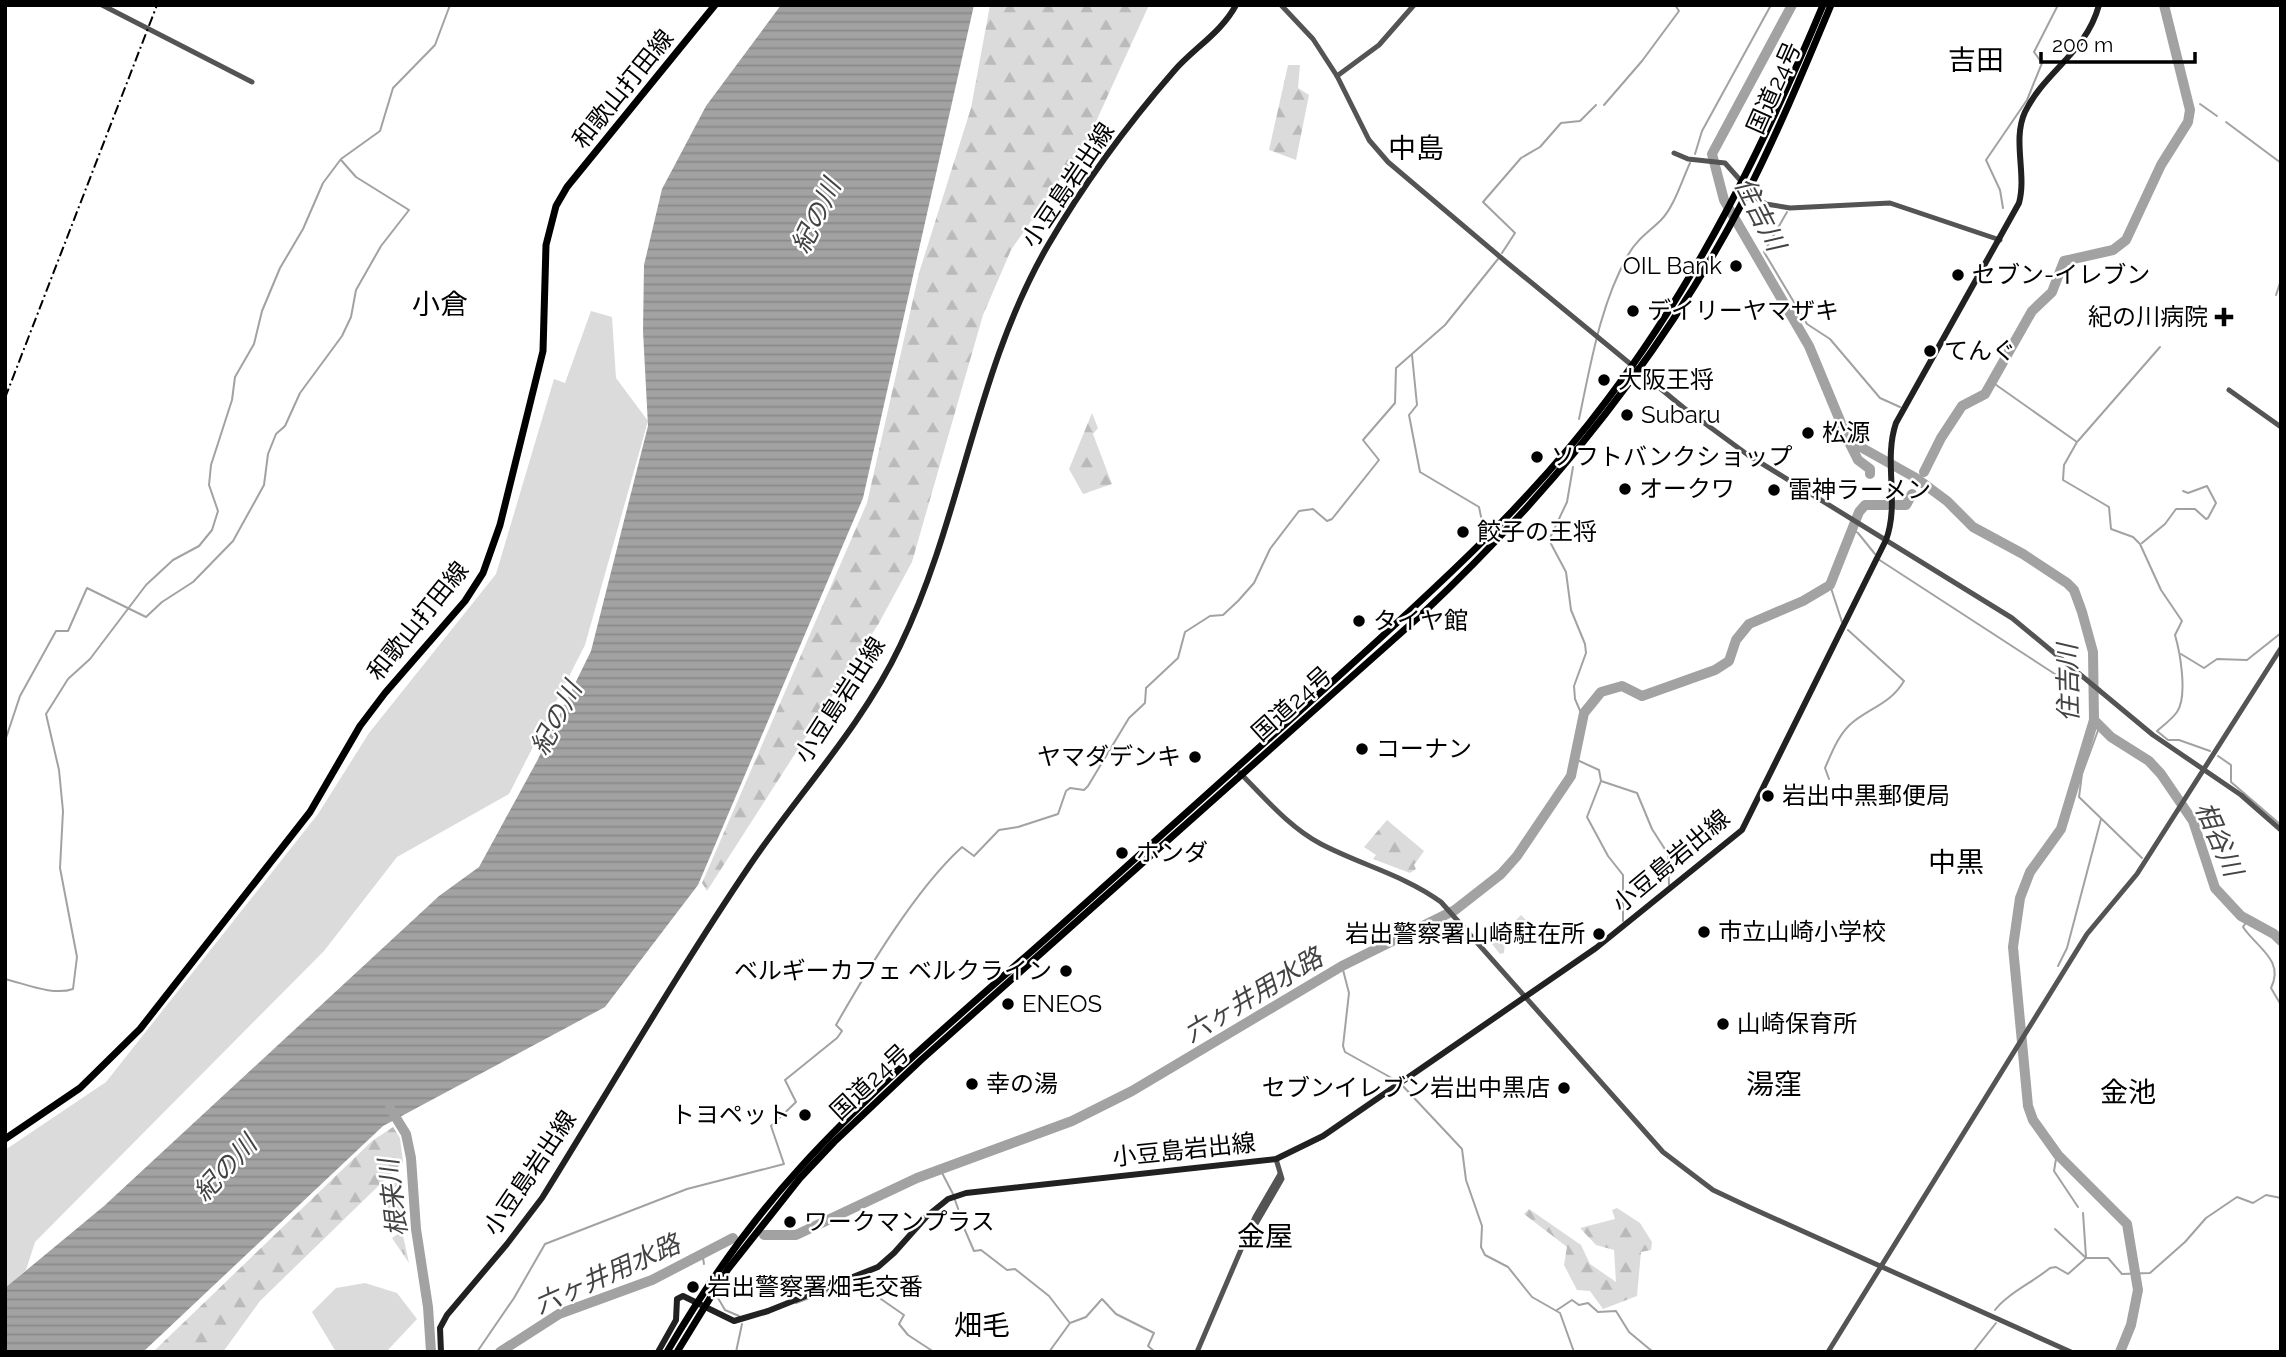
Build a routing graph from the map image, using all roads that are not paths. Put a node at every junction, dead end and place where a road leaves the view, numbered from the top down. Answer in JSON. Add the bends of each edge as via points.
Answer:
{"nodes":[{"id":1,"x":102,"y":5,"type":"edge"},
{"id":2,"x":715,"y":5,"type":"edge"},
{"id":3,"x":1236,"y":5,"type":"edge"},
{"id":4,"x":1281,"y":5,"type":"edge"},
{"id":5,"x":1414,"y":5,"type":"edge"},
{"id":6,"x":1823,"y":5,"type":"edge"},
{"id":7,"x":1831,"y":5,"type":"edge"},
{"id":8,"x":2099,"y":5,"type":"edge"},
{"id":9,"x":1336,"y":76,"type":"junction"},
{"id":10,"x":251,"y":82,"type":"dead end"},
{"id":11,"x":1674,"y":153,"type":"dead end"},
{"id":12,"x":1741,"y":185,"type":"junction"},
{"id":13,"x":1749,"y":189,"type":"junction"},
{"id":14,"x":2000,"y":240,"type":"junction"},
{"id":15,"x":1632,"y":364,"type":"junction"},
{"id":16,"x":1639,"y":371,"type":"junction"},
{"id":17,"x":2229,"y":390,"type":"dead end"},
{"id":18,"x":2281,"y":427,"type":"edge"},
{"id":19,"x":1886,"y":540,"type":"junction"},
{"id":20,"x":2281,"y":648,"type":"edge"},
{"id":21,"x":2203,"y":770,"type":"junction"},
{"id":22,"x":1238,"y":772,"type":"junction"},
{"id":23,"x":2281,"y":830,"type":"edge"},
{"id":24,"x":1525,"y":995,"type":"junction"},
{"id":25,"x":5,"y":1139,"type":"edge"},
{"id":26,"x":1276,"y":1159,"type":"junction"},
{"id":27,"x":1883,"y":1266,"type":"junction"},
{"id":28,"x":701,"y":1304,"type":"junction"},
{"id":29,"x":441,"y":1352,"type":"edge"},
{"id":30,"x":658,"y":1352,"type":"edge"},
{"id":31,"x":667,"y":1352,"type":"edge"},
{"id":32,"x":677,"y":1352,"type":"edge"},
{"id":33,"x":1197,"y":1352,"type":"edge"},
{"id":34,"x":1828,"y":1352,"type":"edge"},
{"id":35,"x":2071,"y":1352,"type":"edge"}],
"edges":[{"from":1,"to":10,"type":"street"},
{"from":2,"to":25,"type":"main road","name":"和歌山打田線","via":[[556,206],[546,245],[543,351],[500,525],[483,573],[465,601],[360,726],[310,812],[140,1029],[80,1088]]},
{"from":3,"to":29,"type":"main road","name":"小豆島岩出線","via":[[1219,29],[1166,80],[1046,248],[996,353],[931,569],[883,679],[749,867],[542,1198],[447,1315],[440,1328]]},
{"from":4,"to":9,"type":"street","via":[[1313,39]]},
{"from":5,"to":9,"type":"street","via":[[1379,45]]},
{"from":6,"to":12,"type":"main road","name":"国道24号"},
{"from":7,"to":13,"type":"main road","name":"国道24号"},
{"from":8,"to":14,"type":"main road","name":"小豆島岩出線","via":[[2081,45],[2025,112],[2020,135],[2021,194]]},
{"from":9,"to":15,"type":"street","via":[[1368,140],[1388,162]]},
{"from":11,"to":12,"type":"street","via":[[1729,165]]},
{"from":12,"to":13,"type":"street"},
{"from":12,"to":15,"type":"main road","name":"国道24号"},
{"from":13,"to":14,"type":"street","via":[[1766,204],[1790,208],[1890,203]]},
{"from":13,"to":16,"type":"main road","name":"国道24号","via":[[1691,293]]},
{"from":14,"to":19,"type":"main road","name":"小豆島岩出線","via":[[1896,423],[1890,459],[1892,520]]},
{"from":15,"to":16,"type":"street"},
{"from":15,"to":22,"type":"main road","name":"国道24号","via":[[1555,464],[1484,542]]},
{"from":16,"to":19,"type":"street","via":[[1748,455]]},
{"from":16,"to":22,"type":"main road","name":"国道24号","via":[[1486,551],[1421,615]]},
{"from":17,"to":18,"type":"street"},
{"from":19,"to":21,"type":"street","via":[[2012,618],[2153,736]]},
{"from":19,"to":24,"type":"main road","name":"小豆島岩出線","via":[[1742,830],[1597,948]]},
{"from":20,"to":21,"type":"street"},
{"from":21,"to":23,"type":"street"},
{"from":21,"to":27,"type":"street","via":[[2137,874],[2087,934]]},
{"from":22,"to":24,"type":"street","via":[[1319,843],[1402,877],[1441,902]]},
{"from":22,"to":28,"type":"main road","name":"国道24号","via":[[917,1053],[832,1135],[757,1218]]},
{"from":24,"to":26,"type":"main road","name":"小豆島岩出線","via":[[1323,1136]]},
{"from":24,"to":27,"type":"street","via":[[1680,1167],[1725,1195]]},
{"from":26,"to":28,"type":"main road","name":"小豆島岩出線","via":[[966,1193],[938,1206],[887,1260],[844,1282],[744,1320],[734,1321]]},
{"from":26,"to":33,"type":"street","via":[[1280,1184],[1245,1244]]},
{"from":27,"to":34,"type":"street"},
{"from":27,"to":35,"type":"street"},
{"from":28,"to":30,"type":"main road","via":[[683,1296],[677,1299],[676,1320]]},
{"from":28,"to":31,"type":"main road","name":"国道24号"},
{"from":28,"to":32,"type":"main road","name":"国道24号"}]}
